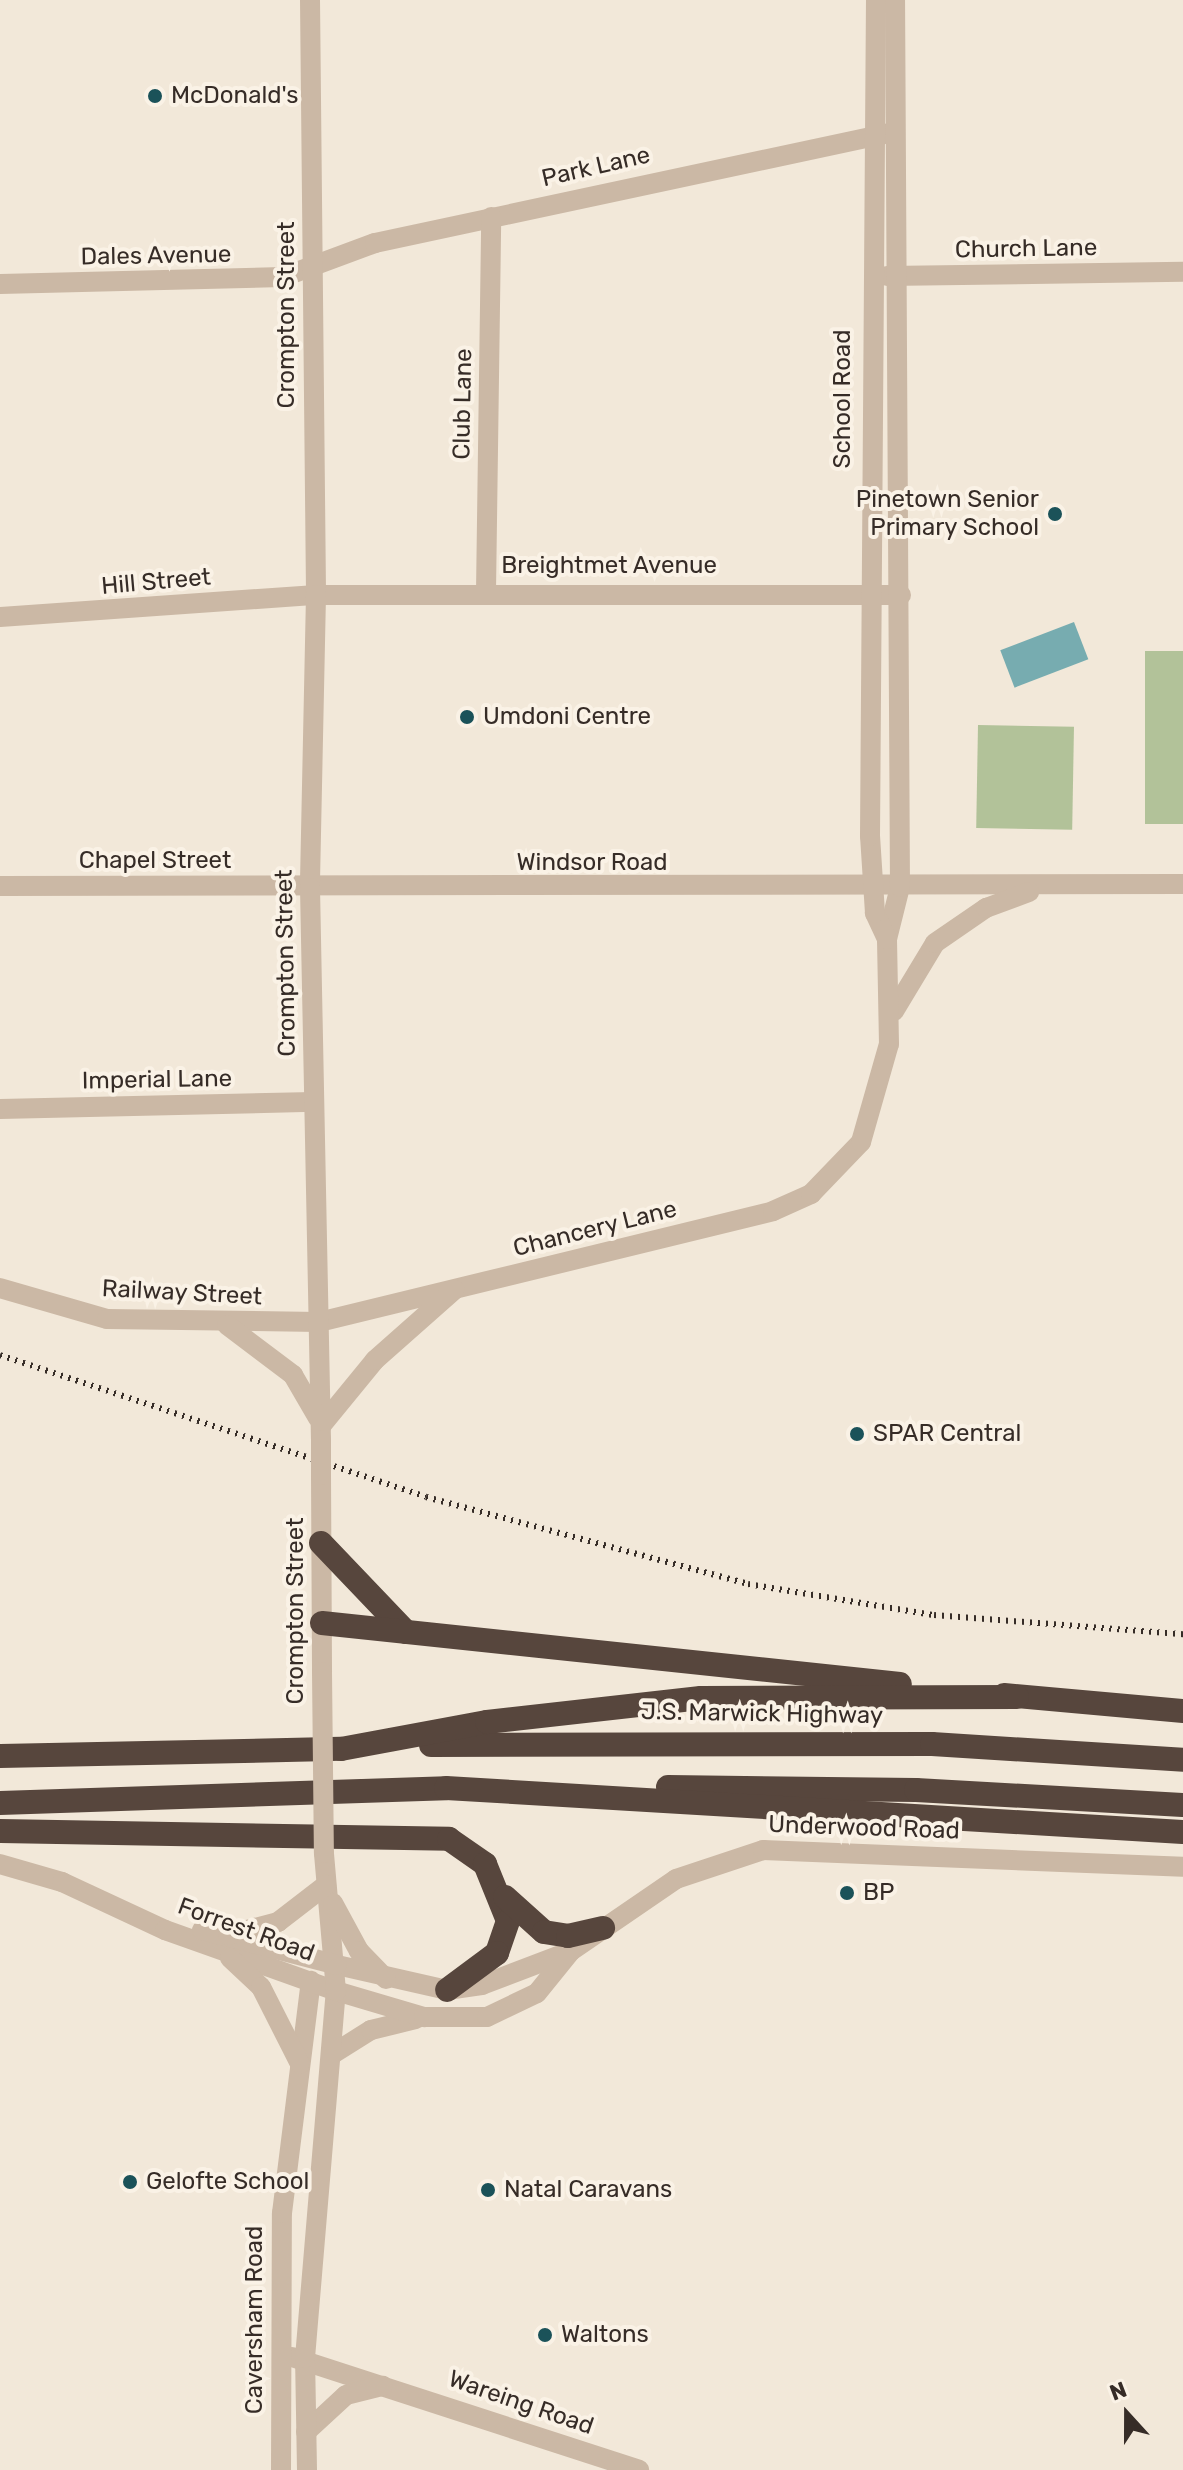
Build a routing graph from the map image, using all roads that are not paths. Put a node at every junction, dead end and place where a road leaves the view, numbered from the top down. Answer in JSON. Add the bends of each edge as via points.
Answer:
{"nodes":[{"id":1,"x":310,"y":0,"type":"edge"},
{"id":2,"x":876,"y":0,"type":"edge"},
{"id":3,"x":895,"y":0,"type":"edge"},
{"id":4,"x":886,"y":133,"type":"junction"},
{"id":5,"x":491,"y":217,"type":"junction"},
{"id":6,"x":312,"y":269,"type":"junction"},
{"id":7,"x":1183,"y":272,"type":"edge"},
{"id":8,"x":870,"y":274,"type":"junction"},
{"id":9,"x":899,"y":277,"type":"junction"},
{"id":10,"x":0,"y":284,"type":"edge"},
{"id":11,"x":486,"y":592,"type":"junction"},
{"id":12,"x":868,"y":593,"type":"junction"},
{"id":13,"x":316,"y":595,"type":"junction"},
{"id":14,"x":901,"y":595,"type":"junction"},
{"id":15,"x":0,"y":617,"type":"edge"},
{"id":16,"x":1183,"y":884,"type":"edge"},
{"id":17,"x":0,"y":886,"type":"edge"},
{"id":18,"x":1048,"y":886,"type":"junction"},
{"id":19,"x":874,"y":887,"type":"junction"},
{"id":20,"x":900,"y":887,"type":"junction"},
{"id":21,"x":310,"y":888,"type":"junction"},
{"id":22,"x":887,"y":939,"type":"junction"},
{"id":23,"x":890,"y":1024,"type":"junction"},
{"id":24,"x":314,"y":1102,"type":"junction"},
{"id":25,"x":0,"y":1109,"type":"edge"},
{"id":26,"x":861,"y":1142,"type":"joint"},
{"id":27,"x":0,"y":1288,"type":"edge"},
{"id":28,"x":454,"y":1290,"type":"junction"},
{"id":29,"x":319,"y":1322,"type":"junction"},
{"id":30,"x":227,"y":1325,"type":"junction"},
{"id":31,"x":321,"y":1433,"type":"junction"},
{"id":32,"x":321,"y":1531,"type":"junction"},
{"id":33,"x":322,"y":1623,"type":"junction"},
{"id":34,"x":406,"y":1632,"type":"junction"},
{"id":35,"x":1017,"y":1697,"type":"junction"},
{"id":36,"x":1183,"y":1711,"type":"edge"},
{"id":37,"x":341,"y":1749,"type":"junction"},
{"id":38,"x":0,"y":1756,"type":"edge"},
{"id":39,"x":1183,"y":1760,"type":"edge"},
{"id":40,"x":446,"y":1788,"type":"junction"},
{"id":41,"x":0,"y":1803,"type":"edge"},
{"id":42,"x":1183,"y":1805,"type":"edge"},
{"id":43,"x":0,"y":1831,"type":"edge"},
{"id":44,"x":1183,"y":1832,"type":"edge"},
{"id":45,"x":0,"y":1864,"type":"edge"},
{"id":46,"x":1183,"y":1867,"type":"edge"},
{"id":47,"x":326,"y":1885,"type":"junction"},
{"id":48,"x":503,"y":1895,"type":"junction"},
{"id":49,"x":329,"y":1925,"type":"junction"},
{"id":50,"x":603,"y":1928,"type":"junction"},
{"id":51,"x":221,"y":1943,"type":"junction"},
{"id":52,"x":571,"y":1951,"type":"junction"},
{"id":53,"x":314,"y":1960,"type":"junction"},
{"id":54,"x":337,"y":1965,"type":"junction"},
{"id":55,"x":386,"y":1979,"type":"junction"},
{"id":56,"x":311,"y":1981,"type":"junction"},
{"id":57,"x":447,"y":1990,"type":"junction"},
{"id":58,"x":336,"y":1991,"type":"junction"},
{"id":59,"x":424,"y":2017,"type":"junction"},
{"id":60,"x":331,"y":2055,"type":"junction"},
{"id":61,"x":300,"y":2064,"type":"junction"},
{"id":62,"x":280,"y":2357,"type":"junction"},
{"id":63,"x":305,"y":2358,"type":"junction"},
{"id":64,"x":387,"y":2385,"type":"junction"},
{"id":65,"x":306,"y":2432,"type":"junction"},
{"id":66,"x":281,"y":2470,"type":"edge"},
{"id":67,"x":307,"y":2470,"type":"edge"},
{"id":68,"x":639,"y":2470,"type":"edge"}],
"edges":[{"from":1,"to":6,"type":"street","name":"Crompton Street"},
{"from":2,"to":4,"type":"street","name":"School Road"},
{"from":3,"to":4,"type":"street","name":"School Road"},
{"from":4,"to":5,"type":"street","name":"Park Lane"},
{"from":4,"to":8,"type":"street","name":"School Road"},
{"from":4,"to":9,"type":"street","name":"School Road"},
{"from":5,"to":6,"type":"street","name":"Park Lane","via":[[375,243]]},
{"from":5,"to":11,"type":"street","name":"Club Lane"},
{"from":6,"to":10,"type":"street","name":"Dales Avenue","via":[[258,280]]},
{"from":6,"to":13,"type":"street","name":"Crompton Street"},
{"from":7,"to":9,"type":"street","name":"Church Lane"},
{"from":8,"to":9,"type":"street","name":"Church Lane"},
{"from":8,"to":12,"type":"street","name":"School Road"},
{"from":9,"to":14,"type":"street","name":"School Road"},
{"from":11,"to":12,"type":"street","name":"Breightmet Avenue"},
{"from":11,"to":13,"type":"street","name":"Breightmet Avenue"},
{"from":12,"to":14,"type":"street","name":"Breightmet Avenue"},
{"from":12,"to":19,"type":"street","name":"School Road"},
{"from":13,"to":15,"type":"street","name":"Hill Street"},
{"from":13,"to":21,"type":"street","name":"Crompton Street"},
{"from":14,"to":20,"type":"street","name":"School Road"},
{"from":16,"to":18,"type":"street","name":"Windsor Road"},
{"from":17,"to":21,"type":"street","name":"Chapel Street"},
{"from":18,"to":20,"type":"street","name":"Windsor Road"},
{"from":18,"to":23,"type":"street","via":[[986,908],[935,943],[900,994]]},
{"from":19,"to":20,"type":"street","name":"Windsor Road"},
{"from":19,"to":21,"type":"street","name":"Windsor Road"},
{"from":19,"to":22,"type":"street","name":"School Road"},
{"from":20,"to":22,"type":"street","name":"School Road"},
{"from":21,"to":24,"type":"street","name":"Crompton Street"},
{"from":22,"to":23,"type":"street","name":"School Road"},
{"from":23,"to":26,"type":"street","name":"School Road","via":[[888,1062]]},
{"from":24,"to":25,"type":"street","name":"Imperial Lane"},
{"from":24,"to":29,"type":"street","name":"Crompton Street"},
{"from":26,"to":28,"type":"street","name":"Chancery Lane","via":[[811,1194],[773,1211]]},
{"from":27,"to":30,"type":"street","name":"Railway Street","via":[[107,1319]]},
{"from":28,"to":29,"type":"street","name":"Chancery Lane"},
{"from":28,"to":31,"type":"street","via":[[375,1360]]},
{"from":29,"to":30,"type":"street","name":"Railway Street"},
{"from":29,"to":31,"type":"street","name":"Crompton Street"},
{"from":30,"to":31,"type":"street","via":[[293,1375]]},
{"from":31,"to":32,"type":"street","name":"Crompton Street","bridge":true},
{"from":32,"to":33,"type":"street","name":"Crompton Street"},
{"from":32,"to":34,"type":"highway"},
{"from":33,"to":34,"type":"highway"},
{"from":33,"to":47,"type":"street","name":"Crompton Street","bridge":true},
{"from":34,"to":35,"type":"highway"},
{"from":35,"to":36,"type":"highway"},
{"from":35,"to":37,"type":"highway","via":[[701,1698],[487,1722]]},
{"from":37,"to":38,"type":"highway"},
{"from":37,"to":39,"type":"highway","name":"J.S. Marwick Highway","via":[[738,1741]]},
{"from":40,"to":41,"type":"highway"},
{"from":40,"to":42,"type":"highway","via":[[818,1787]]},
{"from":40,"to":44,"type":"highway"},
{"from":43,"to":48,"type":"highway","via":[[434,1836],[475,1852]]},
{"from":45,"to":51,"type":"street","name":"Forrest Road"},
{"from":46,"to":50,"type":"street","name":"Underwood Road","via":[[763,1850],[676,1879]]},
{"from":47,"to":49,"type":"street","name":"Crompton Street"},
{"from":47,"to":51,"type":"street","via":[[278,1922]]},
{"from":47,"to":55,"type":"street","via":[[359,1951]]},
{"from":48,"to":50,"type":"highway","via":[[544,1932],[568,1936]]},
{"from":48,"to":57,"type":"highway","via":[[508,1921],[502,1945],[475,1975]]},
{"from":49,"to":53,"type":"street","name":"Crompton Street"},
{"from":49,"to":54,"type":"street","name":"Crompton Street"},
{"from":50,"to":52,"type":"street","name":"Underwood Road"},
{"from":51,"to":53,"type":"street","name":"Forrest Road"},
{"from":51,"to":56,"type":"street","name":"Forrest Road"},
{"from":51,"to":61,"type":"street","via":[[261,1987]]},
{"from":52,"to":57,"type":"street","name":"Underwood Road"},
{"from":52,"to":59,"type":"street","name":"Underwood Road","via":[[557,1977],[514,2007],[487,2017]]},
{"from":53,"to":54,"type":"street","name":"Forrest Road"},
{"from":53,"to":56,"type":"street","name":"Crompton Street"},
{"from":54,"to":55,"type":"street","name":"Underwood Road"},
{"from":54,"to":58,"type":"street","name":"Crompton Street"},
{"from":55,"to":57,"type":"street","name":"Underwood Road"},
{"from":56,"to":58,"type":"street","name":"Forrest Road"},
{"from":56,"to":61,"type":"street","name":"Caversham Road"},
{"from":58,"to":59,"type":"street","name":"Underwood Road"},
{"from":58,"to":60,"type":"street","name":"Caversham Road"},
{"from":59,"to":60,"type":"street","via":[[371,2030]]},
{"from":60,"to":63,"type":"street","name":"Caversham Road"},
{"from":61,"to":62,"type":"street","name":"Caversham Road","via":[[282,2213]]},
{"from":62,"to":63,"type":"street","name":"Wareing Road"},
{"from":62,"to":66,"type":"street","name":"Caversham Road"},
{"from":63,"to":64,"type":"street","name":"Wareing Road"},
{"from":63,"to":65,"type":"street","name":"Caversham Road"},
{"from":64,"to":65,"type":"street","via":[[346,2395]]},
{"from":64,"to":68,"type":"street","name":"Wareing Road"},
{"from":65,"to":67,"type":"street","name":"Caversham Road"}]}
